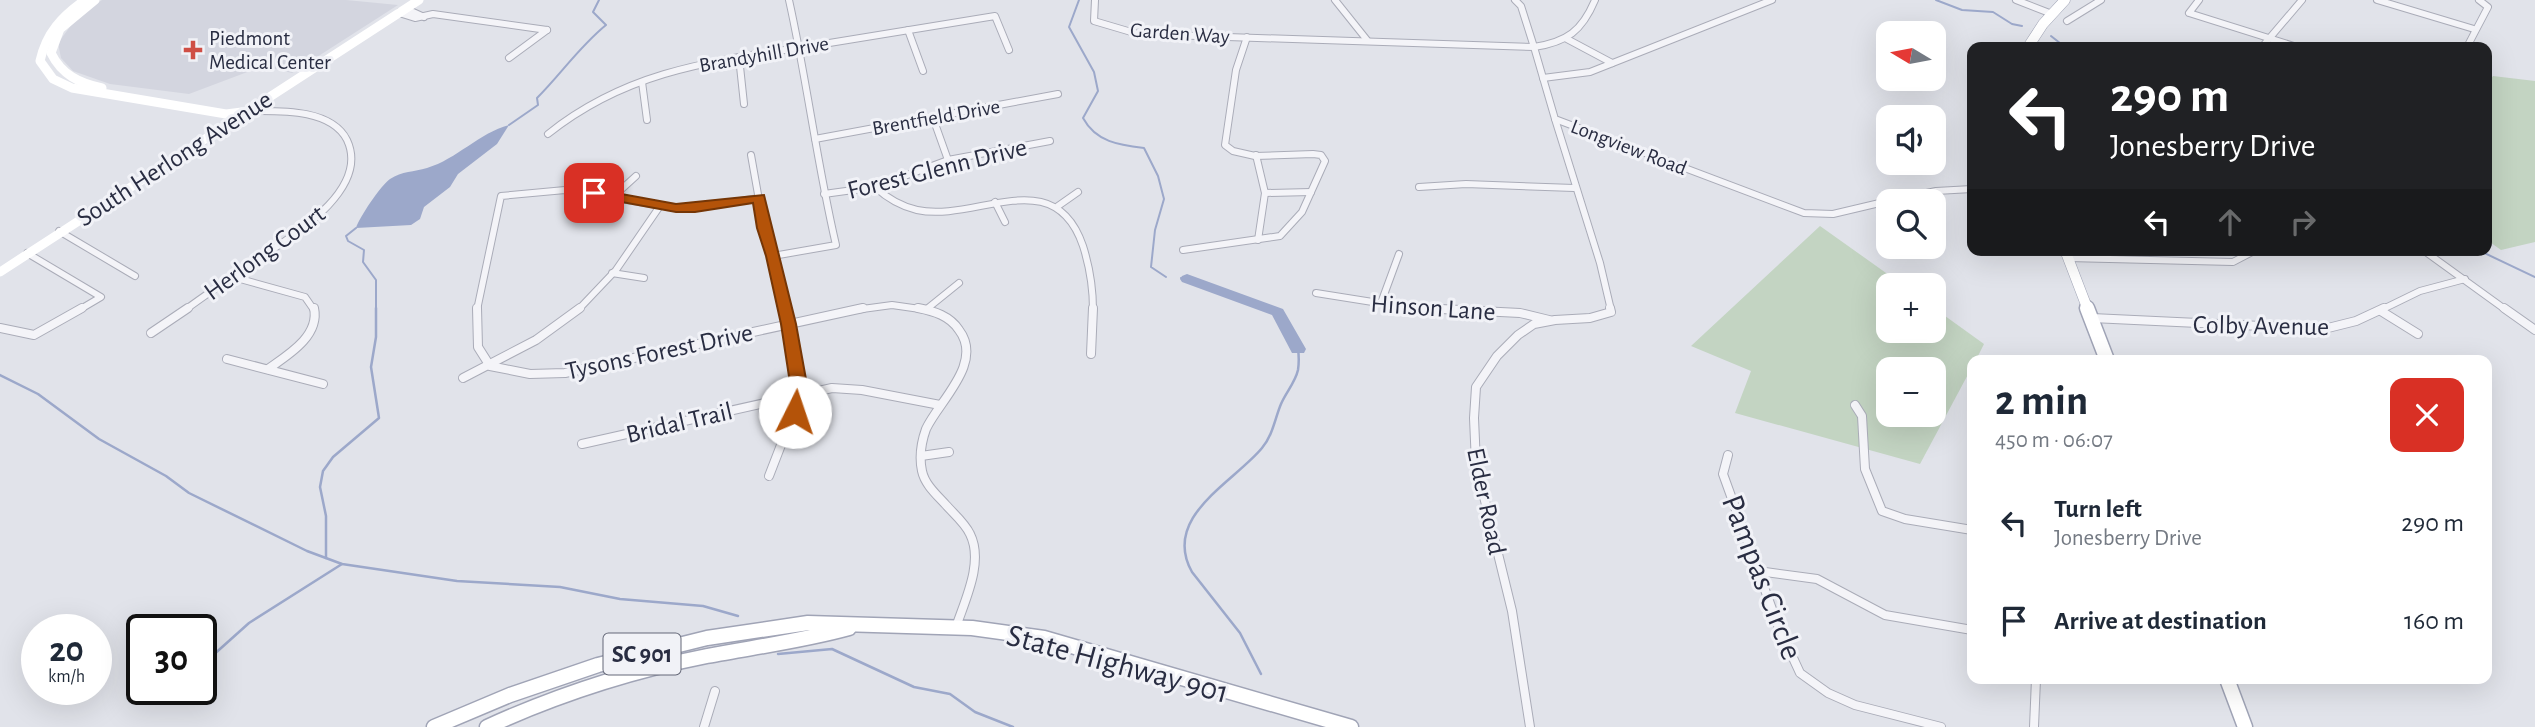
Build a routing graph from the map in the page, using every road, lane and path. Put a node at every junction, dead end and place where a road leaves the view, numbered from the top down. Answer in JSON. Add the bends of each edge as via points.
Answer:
{"nodes":[{"id":1,"x":85,"y":0,"type":"edge"},
{"id":2,"x":94,"y":0,"type":"edge"},
{"id":3,"x":419,"y":0,"type":"edge"},
{"id":4,"x":789,"y":0,"type":"edge"},
{"id":5,"x":1095,"y":0,"type":"edge"},
{"id":6,"x":1335,"y":0,"type":"edge"},
{"id":7,"x":1515,"y":0,"type":"edge"},
{"id":8,"x":1595,"y":0,"type":"edge"},
{"id":9,"x":1772,"y":0,"type":"edge"},
{"id":10,"x":2016,"y":0,"type":"edge"},
{"id":11,"x":2065,"y":0,"type":"edge"},
{"id":12,"x":2101,"y":0,"type":"edge"},
{"id":13,"x":2199,"y":0,"type":"edge"},
{"id":14,"x":2302,"y":0,"type":"edge"},
{"id":15,"x":2377,"y":0,"type":"edge"},
{"id":16,"x":2479,"y":0,"type":"edge"},
{"id":17,"x":399,"y":12,"type":"junction"},
{"id":18,"x":2052,"y":14,"type":"junction"},
{"id":19,"x":2067,"y":21,"type":"dead end"},
{"id":20,"x":2474,"y":29,"type":"junction"},
{"id":21,"x":908,"y":30,"type":"junction"},
{"id":22,"x":1247,"y":37,"type":"junction"},
{"id":23,"x":2268,"y":38,"type":"junction"},
{"id":24,"x":1567,"y":39,"type":"junction"},
{"id":25,"x":1367,"y":40,"type":"junction"},
{"id":26,"x":2032,"y":42,"type":"edge"},
{"id":27,"x":2265,"y":42,"type":"edge"},
{"id":28,"x":2281,"y":42,"type":"edge"},
{"id":29,"x":2469,"y":42,"type":"edge"},
{"id":30,"x":1534,"y":47,"type":"junction"},
{"id":31,"x":797,"y":48,"type":"junction"},
{"id":32,"x":1009,"y":50,"type":"dead end"},
{"id":33,"x":739,"y":57,"type":"junction"},
{"id":34,"x":509,"y":58,"type":"dead end"},
{"id":35,"x":1612,"y":64,"type":"junction"},
{"id":36,"x":923,"y":71,"type":"dead end"},
{"id":37,"x":1543,"y":78,"type":"junction"},
{"id":38,"x":642,"y":82,"type":"junction"},
{"id":39,"x":1058,"y":94,"type":"dead end"},
{"id":40,"x":744,"y":104,"type":"dead end"},
{"id":41,"x":245,"y":111,"type":"junction"},
{"id":42,"x":933,"y":118,"type":"junction"},
{"id":43,"x":1555,"y":119,"type":"junction"},
{"id":44,"x":647,"y":120,"type":"dead end"},
{"id":45,"x":548,"y":134,"type":"dead end"},
{"id":46,"x":815,"y":139,"type":"junction"},
{"id":47,"x":1050,"y":141,"type":"dead end"},
{"id":48,"x":751,"y":155,"type":"dead end"},
{"id":49,"x":1256,"y":155,"type":"junction"},
{"id":50,"x":948,"y":160,"type":"junction"},
{"id":51,"x":636,"y":176,"type":"dead end"},
{"id":52,"x":875,"y":187,"type":"junction"},
{"id":53,"x":1419,"y":187,"type":"dead end"},
{"id":54,"x":1574,"y":188,"type":"junction"},
{"id":55,"x":1967,"y":189,"type":"edge"},
{"id":56,"x":1946,"y":190,"type":"edge"},
{"id":57,"x":1078,"y":192,"type":"dead end"},
{"id":58,"x":1311,"y":192,"type":"junction"},
{"id":59,"x":1265,"y":193,"type":"junction"},
{"id":60,"x":824,"y":194,"type":"junction"},
{"id":61,"x":614,"y":196,"type":"junction"},
{"id":62,"x":760,"y":198,"type":"junction"},
{"id":63,"x":995,"y":202,"type":"junction"},
{"id":64,"x":1876,"y":204,"type":"edge"},
{"id":65,"x":660,"y":206,"type":"junction"},
{"id":66,"x":1058,"y":206,"type":"junction"},
{"id":67,"x":1005,"y":222,"type":"dead end"},
{"id":68,"x":60,"y":231,"type":"junction"},
{"id":69,"x":1258,"y":240,"type":"junction"},
{"id":70,"x":1183,"y":250,"type":"dead end"},
{"id":71,"x":27,"y":253,"type":"junction"},
{"id":72,"x":1399,"y":254,"type":"dead end"},
{"id":73,"x":774,"y":256,"type":"junction"},
{"id":74,"x":2068,"y":256,"type":"edge"},
{"id":75,"x":2097,"y":256,"type":"edge"},
{"id":76,"x":2140,"y":256,"type":"edge"},
{"id":77,"x":2244,"y":256,"type":"edge"},
{"id":78,"x":2432,"y":256,"type":"edge"},
{"id":79,"x":2142,"y":259,"type":"junction"},
{"id":80,"x":0,"y":272,"type":"edge"},
{"id":81,"x":612,"y":273,"type":"junction"},
{"id":82,"x":135,"y":276,"type":"dead end"},
{"id":83,"x":233,"y":277,"type":"junction"},
{"id":84,"x":644,"y":278,"type":"dead end"},
{"id":85,"x":2465,"y":279,"type":"junction"},
{"id":86,"x":959,"y":283,"type":"dead end"},
{"id":87,"x":1316,"y":293,"type":"dead end"},
{"id":88,"x":1381,"y":303,"type":"junction"},
{"id":89,"x":928,"y":309,"type":"junction"},
{"id":90,"x":2382,"y":311,"type":"junction"},
{"id":91,"x":2091,"y":318,"type":"junction"},
{"id":92,"x":1550,"y":320,"type":"junction"},
{"id":93,"x":789,"y":324,"type":"junction"},
{"id":94,"x":0,"y":328,"type":"edge"},
{"id":95,"x":2535,"y":330,"type":"edge"},
{"id":96,"x":151,"y":333,"type":"dead end"},
{"id":97,"x":2418,"y":334,"type":"dead end"},
{"id":98,"x":1091,"y":354,"type":"dead end"},
{"id":99,"x":2105,"y":355,"type":"edge"},
{"id":100,"x":228,"y":359,"type":"dead end"},
{"id":101,"x":490,"y":366,"type":"junction"},
{"id":102,"x":268,"y":369,"type":"junction"},
{"id":103,"x":463,"y":379,"type":"dead end"},
{"id":104,"x":323,"y":384,"type":"dead end"},
{"id":105,"x":800,"y":396,"type":"junction"},
{"id":106,"x":940,"y":405,"type":"junction"},
{"id":107,"x":1855,"y":405,"type":"dead end"},
{"id":108,"x":582,"y":444,"type":"dead end"},
{"id":109,"x":949,"y":452,"type":"dead end"},
{"id":110,"x":1728,"y":455,"type":"dead end"},
{"id":111,"x":921,"y":456,"type":"junction"},
{"id":112,"x":769,"y":477,"type":"dead end"},
{"id":113,"x":1967,"y":529,"type":"edge"},
{"id":114,"x":1758,"y":571,"type":"junction"},
{"id":115,"x":860,"y":625,"type":"junction"},
{"id":116,"x":956,"y":627,"type":"junction"},
{"id":117,"x":1967,"y":629,"type":"edge"},
{"id":118,"x":2036,"y":684,"type":"edge"},
{"id":119,"x":2229,"y":684,"type":"edge"},
{"id":120,"x":715,"y":691,"type":"dead end"},
{"id":121,"x":461,"y":722,"type":"edge"},
{"id":122,"x":434,"y":727,"type":"edge"},
{"id":123,"x":487,"y":727,"type":"edge"},
{"id":124,"x":704,"y":727,"type":"edge"},
{"id":125,"x":1351,"y":727,"type":"edge"},
{"id":126,"x":1530,"y":727,"type":"edge"},
{"id":127,"x":1941,"y":727,"type":"edge"},
{"id":128,"x":2034,"y":727,"type":"edge"},
{"id":129,"x":2245,"y":727,"type":"edge"}],
"edges":[{"from":1,"to":41,"type":"street","via":[[56,22],[43,43],[40,61],[54,79],[72,89],[106,96],[226,114]]},
{"from":2,"to":41,"type":"street","via":[[65,23],[52,47],[56,66],[71,79],[107,90]]},
{"from":3,"to":17,"type":"street","name":"South Herlong Avenue"},
{"from":4,"to":31,"type":"street"},
{"from":5,"to":22,"type":"street","name":"Garden Way","via":[[1094,21],[1138,34]]},
{"from":6,"to":25,"type":"street"},
{"from":7,"to":30,"type":"street","name":"Longview Road"},
{"from":8,"to":24,"type":"street","via":[[1582,28]]},
{"from":9,"to":35,"type":"street"},
{"from":10,"to":18,"type":"street"},
{"from":11,"to":18,"type":"main road"},
{"from":12,"to":19,"type":"street"},
{"from":13,"to":23,"type":"street","via":[[2189,13]]},
{"from":14,"to":23,"type":"street"},
{"from":15,"to":20,"type":"street"},
{"from":16,"to":20,"type":"street","via":[[2488,7]]},
{"from":17,"to":34,"type":"street","via":[[406,17],[433,14],[547,30]]},
{"from":17,"to":41,"type":"street","name":"South Herlong Avenue"},
{"from":18,"to":26,"type":"main road"},
{"from":20,"to":29,"type":"street"},
{"from":21,"to":31,"type":"street","name":"Brandyhill Drive"},
{"from":21,"to":32,"type":"street","name":"Brandyhill Drive","via":[[995,16]]},
{"from":21,"to":36,"type":"street"},
{"from":22,"to":25,"type":"street"},
{"from":22,"to":49,"type":"street","via":[[1224,138],[1232,152]]},
{"from":23,"to":27,"type":"street"},
{"from":23,"to":28,"type":"street"},
{"from":24,"to":30,"type":"street"},
{"from":24,"to":35,"type":"street"},
{"from":25,"to":30,"type":"street"},
{"from":30,"to":37,"type":"street","name":"Longview Road"},
{"from":31,"to":33,"type":"street","name":"Brandyhill Drive"},
{"from":31,"to":46,"type":"street"},
{"from":33,"to":38,"type":"street","name":"Brandyhill Drive","via":[[682,68]]},
{"from":33,"to":40,"type":"street"},
{"from":35,"to":37,"type":"street","via":[[1582,74]]},
{"from":37,"to":43,"type":"street","name":"Longview Road"},
{"from":38,"to":44,"type":"street"},
{"from":38,"to":45,"type":"street","name":"Brandyhill Drive","via":[[580,107]]},
{"from":39,"to":42,"type":"street","name":"Brentfield Drive"},
{"from":41,"to":68,"type":"street","name":"South Herlong Avenue"},
{"from":41,"to":83,"type":"street","name":"Herlong Court","via":[[286,110],[325,120],[348,140],[352,163],[347,181],[322,212]]},
{"from":42,"to":46,"type":"street","name":"Brentfield Drive"},
{"from":42,"to":50,"type":"street"},
{"from":43,"to":54,"type":"street","name":"Elder Road"},
{"from":43,"to":64,"type":"street","name":"Longview Road","via":[[1808,214],[1833,215]]},
{"from":46,"to":60,"type":"street"},
{"from":47,"to":50,"type":"street","name":"Forest Glenn Drive"},
{"from":48,"to":62,"type":"street"},
{"from":49,"to":58,"type":"street","via":[[1321,155],[1325,161]]},
{"from":49,"to":59,"type":"street"},
{"from":50,"to":52,"type":"street","name":"Forest Glenn Drive"},
{"from":51,"to":61,"type":"street"},
{"from":52,"to":60,"type":"street","name":"Forest Glenn Drive"},
{"from":52,"to":63,"type":"street","via":[[891,202],[920,210]]},
{"from":53,"to":54,"type":"street"},
{"from":54,"to":92,"type":"street","name":"Elder Road","via":[[1611,312],[1578,320]]},
{"from":55,"to":56,"type":"street","name":"Longview Road"},
{"from":57,"to":66,"type":"street"},
{"from":58,"to":59,"type":"street"},
{"from":58,"to":69,"type":"street","via":[[1296,221],[1280,236]]},
{"from":59,"to":69,"type":"street"},
{"from":60,"to":73,"type":"street","via":[[836,245]]},
{"from":61,"to":65,"type":"street"},
{"from":61,"to":101,"type":"street","via":[[565,190],[501,195],[476,322],[478,348]]},
{"from":62,"to":65,"type":"street","via":[[695,208]]},
{"from":62,"to":73,"type":"street"},
{"from":63,"to":66,"type":"street","via":[[1032,198]]},
{"from":63,"to":67,"type":"street"},
{"from":65,"to":81,"type":"street"},
{"from":66,"to":98,"type":"street","via":[[1081,235],[1089,267]]},
{"from":68,"to":71,"type":"street","name":"South Herlong Avenue"},
{"from":68,"to":82,"type":"street"},
{"from":69,"to":70,"type":"street"},
{"from":71,"to":80,"type":"street","name":"South Herlong Avenue"},
{"from":71,"to":94,"type":"street","via":[[101,297],[34,335]]},
{"from":72,"to":88,"type":"street"},
{"from":73,"to":93,"type":"street"},
{"from":74,"to":91,"type":"main road"},
{"from":75,"to":79,"type":"street"},
{"from":76,"to":79,"type":"street"},
{"from":77,"to":79,"type":"street","via":[[2233,262]]},
{"from":78,"to":85,"type":"street"},
{"from":81,"to":84,"type":"street"},
{"from":81,"to":101,"type":"street","via":[[581,307]]},
{"from":83,"to":96,"type":"street","name":"Herlong Court"},
{"from":83,"to":102,"type":"street","via":[[305,297],[314,304],[317,315],[306,339]]},
{"from":85,"to":90,"type":"street","name":"Colby Avenue","via":[[2431,287]]},
{"from":85,"to":95,"type":"street"},
{"from":86,"to":89,"type":"street"},
{"from":87,"to":88,"type":"street","name":"Hinson Lane"},
{"from":88,"to":92,"type":"street","name":"Hinson Lane","via":[[1520,313]]},
{"from":89,"to":93,"type":"street","name":"Tysons Forest Drive","via":[[876,305]]},
{"from":89,"to":106,"type":"street","name":"Tysons Forest Drive","via":[[957,326],[964,340],[962,369]]},
{"from":90,"to":91,"type":"street","name":"Colby Avenue","via":[[2324,329]]},
{"from":90,"to":97,"type":"street"},
{"from":91,"to":99,"type":"main road"},
{"from":92,"to":126,"type":"street","name":"Elder Road","via":[[1526,328],[1500,351],[1476,385],[1474,411],[1477,477],[1509,598]]},
{"from":93,"to":101,"type":"street","name":"Tysons Forest Drive","via":[[565,373],[530,374]]},
{"from":93,"to":105,"type":"street"},
{"from":100,"to":102,"type":"street"},
{"from":101,"to":103,"type":"street"},
{"from":102,"to":104,"type":"street"},
{"from":105,"to":106,"type":"street","name":"Bridal Trail","via":[[832,388]]},
{"from":105,"to":108,"type":"street","name":"Bridal Trail"},
{"from":105,"to":112,"type":"street"},
{"from":106,"to":111,"type":"street","name":"Tysons Forest Drive","via":[[923,432]]},
{"from":107,"to":113,"type":"street","via":[[1862,416],[1865,469],[1882,510],[1905,519]]},
{"from":109,"to":111,"type":"street"},
{"from":110,"to":114,"type":"street","name":"Pampas Circle","via":[[1723,474]]},
{"from":111,"to":116,"type":"street","name":"Tysons Forest Drive","via":[[930,488],[972,538],[973,563]]},
{"from":114,"to":117,"type":"street","via":[[1817,579],[1885,615]]},
{"from":114,"to":127,"type":"street","name":"Pampas Circle","via":[[1800,673],[1855,705]]},
{"from":115,"to":116,"type":"main road","name":"State Highway 901","number":"SC 901"},
{"from":115,"to":121,"type":"main road","name":"State Highway 901","number":"SC 901","via":[[808,623],[707,638],[598,665],[510,695]]},
{"from":115,"to":123,"type":"main road","number":"SC 901","via":[[598,685]]},
{"from":116,"to":125,"type":"main road","name":"State Highway 901","number":"SC 901","via":[[1044,638]]},
{"from":118,"to":128,"type":"street"},
{"from":119,"to":129,"type":"main road"},
{"from":120,"to":124,"type":"street"},
{"from":121,"to":122,"type":"main road","name":"State Highway 901","number":"SC 901"}]}
